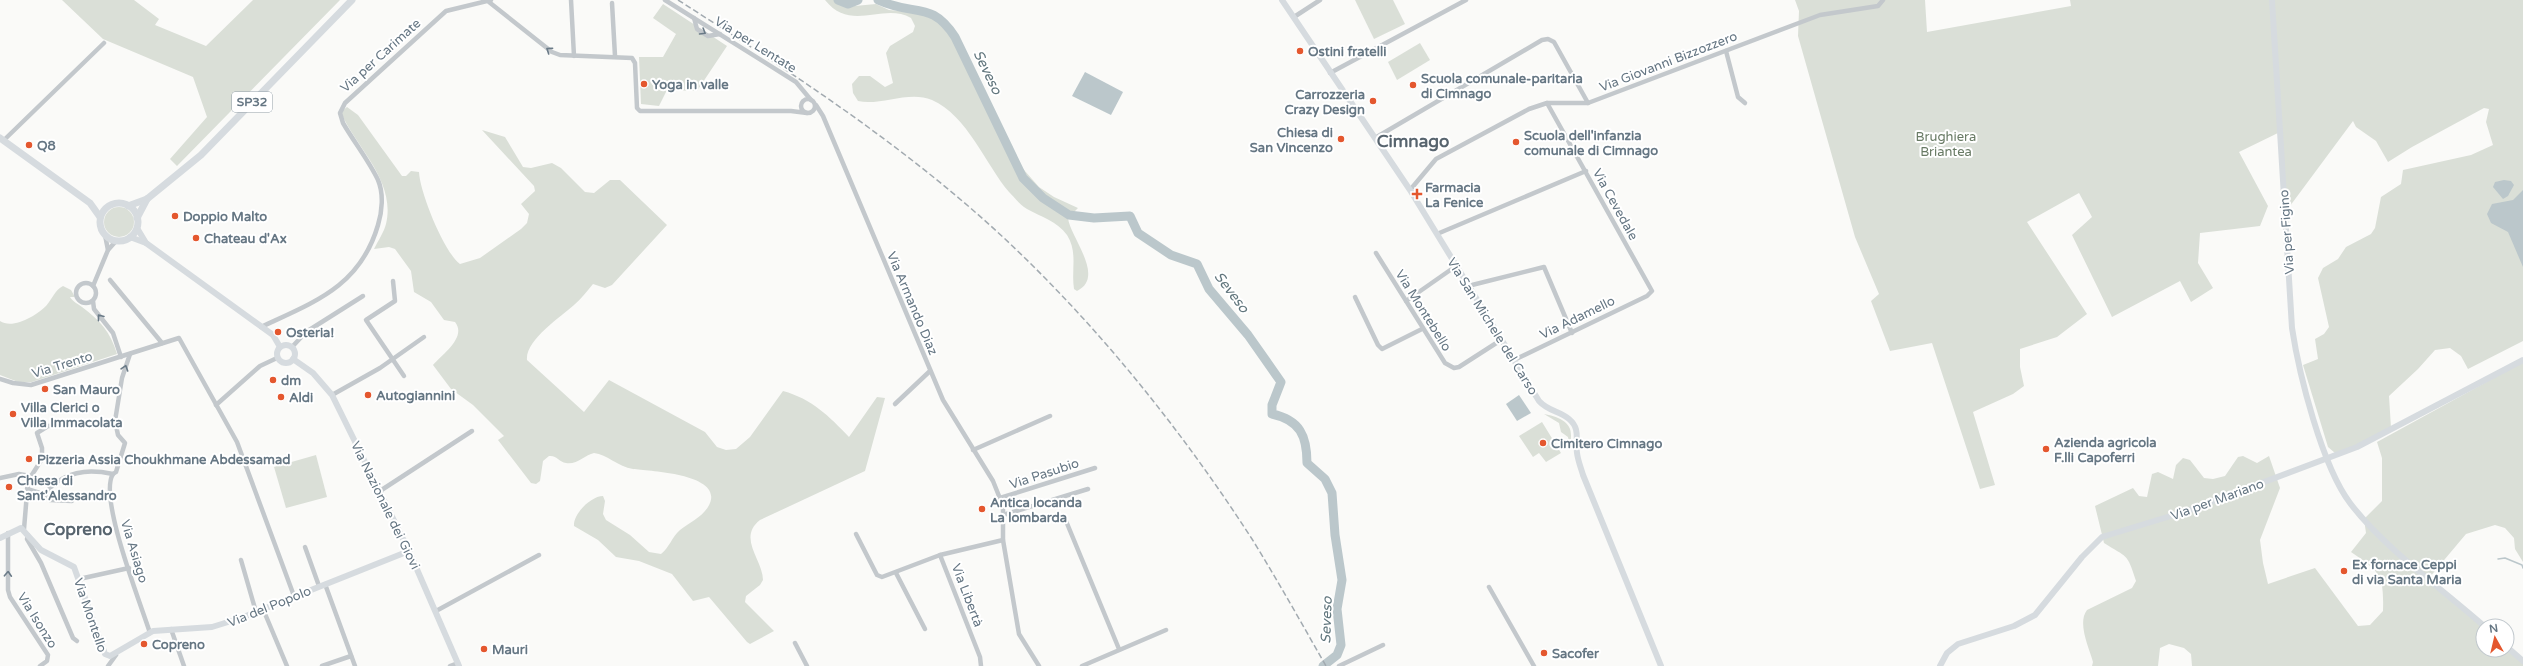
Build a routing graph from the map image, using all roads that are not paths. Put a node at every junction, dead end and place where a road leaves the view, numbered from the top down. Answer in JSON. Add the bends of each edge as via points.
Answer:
{"nodes":[{"id":1,"x":352,"y":0,"type":"edge"},
{"id":2,"x":571,"y":0,"type":"edge"},
{"id":3,"x":665,"y":0,"type":"edge"},
{"id":4,"x":1282,"y":0,"type":"edge"},
{"id":5,"x":1320,"y":0,"type":"edge"},
{"id":6,"x":1466,"y":0,"type":"edge"},
{"id":7,"x":1883,"y":0,"type":"edge"},
{"id":8,"x":2272,"y":0,"type":"edge"},
{"id":9,"x":490,"y":1,"type":"edge"},
{"id":10,"x":476,"y":2,"type":"edge"},
{"id":11,"x":612,"y":4,"type":"dead end"},
{"id":12,"x":1294,"y":17,"type":"junction"},
{"id":13,"x":104,"y":43,"type":"dead end"},
{"id":14,"x":1726,"y":51,"type":"junction"},
{"id":15,"x":574,"y":56,"type":"junction"},
{"id":16,"x":615,"y":56,"type":"junction"},
{"id":17,"x":1330,"y":73,"type":"junction"},
{"id":18,"x":800,"y":89,"type":"junction"},
{"id":19,"x":811,"y":100,"type":"junction"},
{"id":20,"x":1547,"y":103,"type":"junction"},
{"id":21,"x":1588,"y":103,"type":"junction"},
{"id":22,"x":1745,"y":103,"type":"dead end"},
{"id":23,"x":802,"y":104,"type":"junction"},
{"id":24,"x":816,"y":105,"type":"junction"},
{"id":25,"x":791,"y":111,"type":"junction"},
{"id":26,"x":809,"y":113,"type":"junction"},
{"id":27,"x":823,"y":116,"type":"junction"},
{"id":28,"x":1375,"y":138,"type":"junction"},
{"id":29,"x":2,"y":140,"type":"edge"},
{"id":30,"x":1586,"y":171,"type":"junction"},
{"id":31,"x":1410,"y":190,"type":"junction"},
{"id":32,"x":147,"y":199,"type":"junction"},
{"id":33,"x":90,"y":203,"type":"junction"},
{"id":34,"x":128,"y":206,"type":"junction"},
{"id":35,"x":107,"y":208,"type":"junction"},
{"id":36,"x":100,"y":217,"type":"junction"},
{"id":37,"x":137,"y":218,"type":"junction"},
{"id":38,"x":137,"y":228,"type":"junction"},
{"id":39,"x":1437,"y":234,"type":"junction"},
{"id":40,"x":105,"y":235,"type":"junction"},
{"id":41,"x":130,"y":237,"type":"junction"},
{"id":42,"x":116,"y":241,"type":"junction"},
{"id":43,"x":146,"y":243,"type":"junction"},
{"id":44,"x":108,"y":250,"type":"junction"},
{"id":45,"x":1376,"y":253,"type":"dead end"},
{"id":46,"x":1456,"y":266,"type":"junction"},
{"id":47,"x":110,"y":280,"type":"dead end"},
{"id":48,"x":393,"y":281,"type":"dead end"},
{"id":49,"x":93,"y":286,"type":"junction"},
{"id":50,"x":1468,"y":286,"type":"junction"},
{"id":51,"x":1650,"y":294,"type":"joint"},
{"id":52,"x":363,"y":296,"type":"dead end"},
{"id":53,"x":1355,"y":297,"type":"dead end"},
{"id":54,"x":93,"y":301,"type":"junction"},
{"id":55,"x":1406,"y":301,"type":"junction"},
{"id":56,"x":261,"y":327,"type":"junction"},
{"id":57,"x":1422,"y":329,"type":"junction"},
{"id":58,"x":1572,"y":332,"type":"junction"},
{"id":59,"x":424,"y":336,"type":"dead end"},
{"id":60,"x":1502,"y":340,"type":"junction"},
{"id":61,"x":162,"y":343,"type":"junction"},
{"id":62,"x":280,"y":347,"type":"junction"},
{"id":63,"x":292,"y":347,"type":"junction"},
{"id":64,"x":130,"y":354,"type":"junction"},
{"id":65,"x":121,"y":357,"type":"junction"},
{"id":66,"x":277,"y":358,"type":"junction"},
{"id":67,"x":293,"y":359,"type":"junction"},
{"id":68,"x":394,"y":359,"type":"junction"},
{"id":69,"x":1514,"y":360,"type":"junction"},
{"id":70,"x":2523,"y":360,"type":"edge"},
{"id":71,"x":930,"y":371,"type":"junction"},
{"id":72,"x":404,"y":376,"type":"dead end"},
{"id":73,"x":0,"y":379,"type":"edge"},
{"id":74,"x":332,"y":395,"type":"junction"},
{"id":75,"x":895,"y":404,"type":"dead end"},
{"id":76,"x":216,"y":405,"type":"junction"},
{"id":77,"x":1050,"y":416,"type":"dead end"},
{"id":78,"x":115,"y":421,"type":"junction"},
{"id":79,"x":472,"y":431,"type":"dead end"},
{"id":80,"x":973,"y":450,"type":"junction"},
{"id":81,"x":2328,"y":459,"type":"junction"},
{"id":82,"x":1095,"y":468,"type":"dead end"},
{"id":83,"x":113,"y":474,"type":"junction"},
{"id":84,"x":30,"y":476,"type":"junction"},
{"id":85,"x":0,"y":478,"type":"edge"},
{"id":86,"x":1088,"y":489,"type":"dead end"},
{"id":87,"x":27,"y":491,"type":"junction"},
{"id":88,"x":380,"y":491,"type":"junction"},
{"id":89,"x":43,"y":494,"type":"junction"},
{"id":90,"x":1000,"y":498,"type":"junction"},
{"id":91,"x":72,"y":501,"type":"dead end"},
{"id":92,"x":1003,"y":515,"type":"junction"},
{"id":93,"x":1066,"y":521,"type":"dead end"},
{"id":94,"x":24,"y":529,"type":"junction"},
{"id":95,"x":8,"y":533,"type":"junction"},
{"id":96,"x":856,"y":534,"type":"dead end"},
{"id":97,"x":28,"y":535,"type":"junction"},
{"id":98,"x":0,"y":538,"type":"edge"},
{"id":99,"x":1003,"y":540,"type":"junction"},
{"id":100,"x":305,"y":547,"type":"dead end"},
{"id":101,"x":410,"y":551,"type":"junction"},
{"id":102,"x":539,"y":555,"type":"dead end"},
{"id":103,"x":940,"y":555,"type":"junction"},
{"id":104,"x":241,"y":560,"type":"dead end"},
{"id":105,"x":129,"y":568,"type":"junction"},
{"id":106,"x":896,"y":573,"type":"junction"},
{"id":107,"x":79,"y":579,"type":"junction"},
{"id":108,"x":322,"y":585,"type":"junction"},
{"id":109,"x":1489,"y":587,"type":"dead end"},
{"id":110,"x":294,"y":596,"type":"junction"},
{"id":111,"x":264,"y":609,"type":"junction"},
{"id":112,"x":436,"y":611,"type":"junction"},
{"id":113,"x":256,"y":612,"type":"junction"},
{"id":114,"x":2475,"y":618,"type":"edge"},
{"id":115,"x":172,"y":629,"type":"junction"},
{"id":116,"x":925,"y":629,"type":"dead end"},
{"id":117,"x":1166,"y":630,"type":"dead end"},
{"id":118,"x":150,"y":633,"type":"junction"},
{"id":119,"x":77,"y":641,"type":"dead end"},
{"id":120,"x":795,"y":643,"type":"dead end"},
{"id":121,"x":1383,"y":645,"type":"dead end"},
{"id":122,"x":1119,"y":649,"type":"junction"},
{"id":123,"x":105,"y":654,"type":"junction"},
{"id":124,"x":117,"y":654,"type":"junction"},
{"id":125,"x":2515,"y":654,"type":"edge"},
{"id":126,"x":351,"y":656,"type":"junction"},
{"id":127,"x":2523,"y":661,"type":"edge"},
{"id":128,"x":459,"y":665,"type":"edge"},
{"id":129,"x":40,"y":666,"type":"edge"},
{"id":130,"x":108,"y":666,"type":"edge"},
{"id":131,"x":184,"y":666,"type":"edge"},
{"id":132,"x":287,"y":666,"type":"edge"},
{"id":133,"x":322,"y":666,"type":"edge"},
{"id":134,"x":355,"y":666,"type":"edge"},
{"id":135,"x":450,"y":666,"type":"edge"},
{"id":136,"x":807,"y":666,"type":"edge"},
{"id":137,"x":981,"y":666,"type":"edge"},
{"id":138,"x":1039,"y":666,"type":"edge"},
{"id":139,"x":1082,"y":666,"type":"edge"},
{"id":140,"x":1339,"y":666,"type":"edge"},
{"id":141,"x":1534,"y":666,"type":"edge"},
{"id":142,"x":1661,"y":666,"type":"edge"},
{"id":143,"x":1940,"y":666,"type":"edge"}],
"edges":[{"from":1,"to":32,"type":"main road","number":"SP32","via":[[201,155]]},
{"from":2,"to":15,"type":"street"},
{"from":3,"to":18,"type":"street","name":"Via per Lentate","via":[[796,82]]},
{"from":4,"to":12,"type":"street","name":"Via San Michele del Carso"},
{"from":5,"to":12,"type":"street"},
{"from":6,"to":17,"type":"street"},
{"from":7,"to":14,"type":"street","name":"Via Giovanni Bizzozzero","via":[[1878,6],[1820,15]]},
{"from":8,"to":81,"type":"street","name":"Via per Figino","via":[[2292,328],[2300,368]]},
{"from":9,"to":10,"type":"street"},
{"from":15,"to":9,"type":"street","one_way":true,"via":[[552,52]]},
{"from":10,"to":56,"type":"street","name":"Via per Carimate","via":[[446,11],[345,103],[340,113],[343,123],[378,181],[381,195],[380,216],[375,233],[358,267],[346,281],[312,302]]},
{"from":11,"to":16,"type":"street"},
{"from":12,"to":17,"type":"street","name":"Via San Michele del Carso"},
{"from":13,"to":29,"type":"street"},
{"from":14,"to":21,"type":"street","name":"Via Giovanni Bizzozzero"},
{"from":14,"to":22,"type":"street","via":[[1738,97]]},
{"from":15,"to":16,"type":"street"},
{"from":16,"to":25,"type":"street","via":[[632,58],[635,63],[637,108],[640,111]]},
{"from":17,"to":28,"type":"street","name":"Via San Michele del Carso"},
{"from":18,"to":19,"type":"street","name":"Via per Lentate"},
{"from":18,"to":23,"type":"street"},
{"from":19,"to":23,"type":"street"},
{"from":19,"to":24,"type":"street","name":"Via per Lentate"},
{"from":20,"to":21,"type":"street","name":"Via Giovanni Bizzozzero"},
{"from":20,"to":30,"type":"street","name":"Via Cevedale"},
{"from":20,"to":31,"type":"street","name":"Via Giovanni Bizzozzero","via":[[1529,109],[1436,159]]},
{"from":21,"to":28,"type":"street","via":[[1554,42],[1548,39],[1542,40]]},
{"from":23,"to":25,"type":"street"},
{"from":23,"to":26,"type":"street"},
{"from":24,"to":26,"type":"street"},
{"from":24,"to":27,"type":"street"},
{"from":25,"to":26,"type":"street"},
{"from":26,"to":27,"type":"street"},
{"from":27,"to":71,"type":"street","name":"Via Armando Diaz"},
{"from":28,"to":31,"type":"street","name":"Via San Michele del Carso"},
{"from":29,"to":33,"type":"main road"},
{"from":30,"to":39,"type":"street"},
{"from":30,"to":51,"type":"street","name":"Via Cevedale","via":[[1651,287]]},
{"from":31,"to":39,"type":"street","name":"Via San Michele del Carso"},
{"from":32,"to":34,"type":"main road","number":"SP32"},
{"from":32,"to":37,"type":"main road","number":"SP32"},
{"from":33,"to":35,"type":"main road"},
{"from":33,"to":36,"type":"main road"},
{"from":34,"to":35,"type":"main road","via":[[117,203]]},
{"from":34,"to":37,"type":"main road"},
{"from":35,"to":36,"type":"main road"},
{"from":36,"to":40,"type":"main road","via":[[100,226]]},
{"from":37,"to":38,"type":"main road"},
{"from":38,"to":41,"type":"main road"},
{"from":38,"to":43,"type":"street"},
{"from":39,"to":46,"type":"street","name":"Via San Michele del Carso"},
{"from":40,"to":42,"type":"main road"},
{"from":40,"to":44,"type":"street"},
{"from":41,"to":42,"type":"main road"},
{"from":41,"to":43,"type":"street"},
{"from":42,"to":44,"type":"street"},
{"from":43,"to":56,"type":"street"},
{"from":44,"to":49,"type":"street"},
{"from":45,"to":55,"type":"street","name":"Via Montebello"},
{"from":46,"to":50,"type":"street","name":"Via San Michele del Carso"},
{"from":46,"to":55,"type":"street"},
{"from":47,"to":61,"type":"street"},
{"from":48,"to":68,"type":"street","via":[[395,301],[366,320]]},
{"from":49,"to":54,"type":"street","via":[[96,292]]},
{"from":49,"to":54,"type":"street","via":[[84,283],[78,287],[76,293],[80,302],[86,304]]},
{"from":50,"to":58,"type":"street","via":[[1544,267]]},
{"from":50,"to":60,"type":"street","name":"Via San Michele del Carso"},
{"from":51,"to":58,"type":"street","name":"Via Adamello"},
{"from":52,"to":63,"type":"street","via":[[306,332]]},
{"from":53,"to":57,"type":"street","via":[[1382,349]]},
{"from":65,"to":54,"type":"street","one_way":true,"via":[[113,334],[94,309]]},
{"from":55,"to":57,"type":"street","name":"Via Montebello"},
{"from":56,"to":62,"type":"street","via":[[273,335]]},
{"from":57,"to":60,"type":"street","name":"Via Montebello","via":[[1437,354],[1454,368],[1464,365]]},
{"from":58,"to":69,"type":"street","name":"Via Adamello"},
{"from":59,"to":68,"type":"street"},
{"from":60,"to":69,"type":"street","name":"Via San Michele del Carso"},
{"from":61,"to":64,"type":"street","name":"Via Trento"},
{"from":61,"to":76,"type":"street","name":"Via Trento","via":[[179,338]]},
{"from":62,"to":63,"type":"street"},
{"from":62,"to":66,"type":"street"},
{"from":63,"to":67,"type":"street","via":[[295,353]]},
{"from":64,"to":65,"type":"street","name":"Via Trento"},
{"from":78,"to":64,"type":"street","one_way":true,"via":[[122,378]]},
{"from":65,"to":73,"type":"street","name":"Via Trento","via":[[31,385]]},
{"from":66,"to":67,"type":"street","via":[[285,363]]},
{"from":66,"to":76,"type":"street","via":[[260,366]]},
{"from":67,"to":74,"type":"street","name":"Via Nazionale dei Giovi","via":[[313,373]]},
{"from":68,"to":72,"type":"street"},
{"from":68,"to":74,"type":"street"},
{"from":69,"to":142,"type":"street","name":"Via San Michele del Carso","via":[[1543,406],[1568,418],[1575,426],[1578,438],[1577,452],[1583,475]]},
{"from":70,"to":81,"type":"street","name":"Via per Mariano","via":[[2357,447]]},
{"from":71,"to":75,"type":"street"},
{"from":71,"to":80,"type":"street","name":"Via Armando Diaz","via":[[942,400]]},
{"from":74,"to":88,"type":"street","name":"Via Nazionale dei Giovi"},
{"from":76,"to":110,"type":"street","via":[[237,442]]},
{"from":77,"to":80,"type":"street"},
{"from":78,"to":83,"type":"street","name":"Via Asiago","via":[[118,434],[125,443],[116,472]]},
{"from":78,"to":84,"type":"street","via":[[79,422],[40,429],[37,433],[42,448],[39,465]]},
{"from":79,"to":88,"type":"street"},
{"from":80,"to":90,"type":"street","name":"Via Armando Diaz","via":[[993,481]]},
{"from":81,"to":114,"type":"street","name":"Via per Figino","via":[[2343,492],[2364,519]]},
{"from":81,"to":143,"type":"street","name":"Via per Mariano","via":[[2187,511],[2102,538],[2082,557],[2035,614],[2014,626],[1958,644],[1947,653]]},
{"from":82,"to":90,"type":"street","name":"Via Pasubio"},
{"from":83,"to":89,"type":"street","via":[[99,471],[79,472],[64,478]]},
{"from":83,"to":105,"type":"street","name":"Via Asiago","via":[[110,481],[112,512]]},
{"from":84,"to":85,"type":"street","via":[[19,474]]},
{"from":84,"to":87,"type":"street"},
{"from":86,"to":92,"type":"street"},
{"from":87,"to":89,"type":"street"},
{"from":87,"to":94,"type":"street"},
{"from":88,"to":101,"type":"street","name":"Via Nazionale dei Giovi"},
{"from":89,"to":91,"type":"street","via":[[50,500]]},
{"from":90,"to":92,"type":"street","name":"Via Armando Diaz"},
{"from":92,"to":99,"type":"street","name":"Via Armando Diaz"},
{"from":93,"to":122,"type":"street"},
{"from":94,"to":95,"type":"street","via":[[17,528]]},
{"from":94,"to":97,"type":"street","name":"Via Montello"},
{"from":95,"to":98,"type":"street"},
{"from":129,"to":95,"type":"street","name":"Via Isonzo","one_way":true,"via":[[48,657],[10,597],[7,584],[10,538]]},
{"from":96,"to":106,"type":"street","name":"Via Libertà","via":[[877,574],[882,578]]},
{"from":97,"to":107,"type":"street","name":"Via Montello","via":[[41,550],[72,565]]},
{"from":97,"to":119,"type":"street","via":[[27,539],[41,563],[73,638]]},
{"from":99,"to":103,"type":"street"},
{"from":99,"to":138,"type":"street","name":"Via Armando Diaz","via":[[1019,634]]},
{"from":100,"to":108,"type":"street"},
{"from":101,"to":108,"type":"street","name":"Via del Popolo"},
{"from":101,"to":112,"type":"street","name":"Via Nazionale dei Giovi"},
{"from":102,"to":112,"type":"street"},
{"from":103,"to":106,"type":"street","name":"Via Libertà"},
{"from":103,"to":137,"type":"street","name":"Via Libertà","via":[[980,657]]},
{"from":104,"to":113,"type":"street"},
{"from":105,"to":107,"type":"street"},
{"from":105,"to":118,"type":"street","name":"Via Asiago"},
{"from":106,"to":116,"type":"street"},
{"from":107,"to":123,"type":"street","name":"Via Montello"},
{"from":108,"to":110,"type":"street","name":"Via del Popolo"},
{"from":108,"to":126,"type":"street"},
{"from":109,"to":141,"type":"street"},
{"from":110,"to":111,"type":"street","name":"Via del Popolo"},
{"from":111,"to":113,"type":"street","name":"Via del Popolo"},
{"from":111,"to":132,"type":"street"},
{"from":112,"to":128,"type":"street","name":"Via Nazionale dei Giovi"},
{"from":113,"to":115,"type":"street","name":"Via del Popolo","via":[[218,625]]},
{"from":115,"to":118,"type":"street","name":"Via del Popolo"},
{"from":115,"to":131,"type":"street"},
{"from":117,"to":122,"type":"street"},
{"from":118,"to":124,"type":"street","name":"Via del Popolo"},
{"from":120,"to":136,"type":"street"},
{"from":121,"to":140,"type":"street"},
{"from":122,"to":139,"type":"street"},
{"from":123,"to":124,"type":"street"},
{"from":123,"to":130,"type":"street","name":"Via Montello"},
{"from":124,"to":130,"type":"street"},
{"from":125,"to":127,"type":"street"},
{"from":126,"to":133,"type":"street"},
{"from":126,"to":134,"type":"street"},
{"from":128,"to":135,"type":"street"}]}
